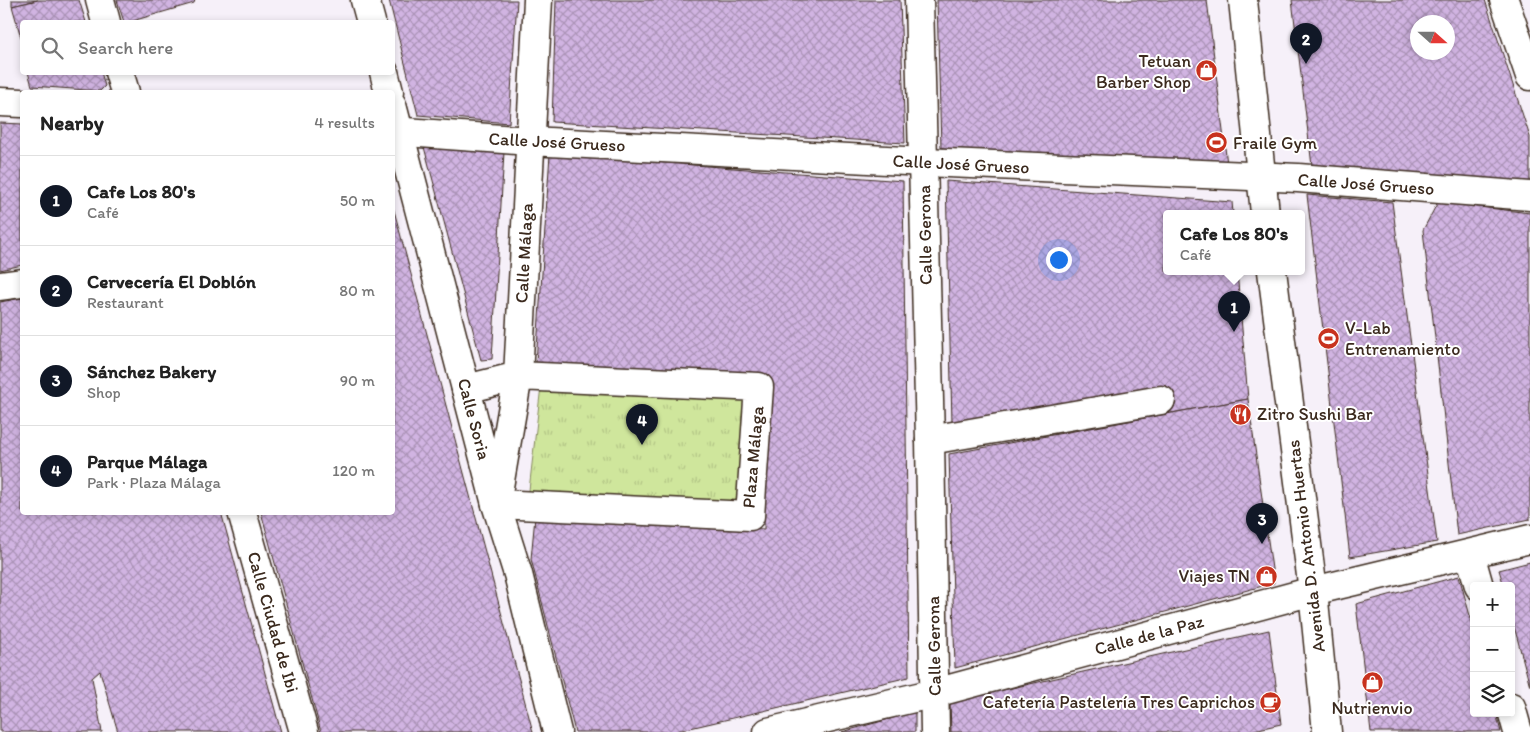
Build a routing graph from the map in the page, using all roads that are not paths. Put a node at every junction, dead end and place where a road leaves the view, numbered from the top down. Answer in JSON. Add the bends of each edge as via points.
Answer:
{"nodes":[{"id":1,"x":100,"y":0,"type":"edge"},
{"id":2,"x":365,"y":0,"type":"edge"},
{"id":3,"x":538,"y":0,"type":"edge"},
{"id":4,"x":919,"y":0,"type":"edge"},
{"id":5,"x":1243,"y":0,"type":"edge"},
{"id":6,"x":1504,"y":0,"type":"edge"},
{"id":7,"x":105,"y":20,"type":"edge"},
{"id":8,"x":370,"y":20,"type":"edge"},
{"id":9,"x":120,"y":75,"type":"edge"},
{"id":10,"x":385,"y":75,"type":"edge"},
{"id":11,"x":1530,"y":76,"type":"edge"},
{"id":12,"x":124,"y":90,"type":"edge"},
{"id":13,"x":388,"y":90,"type":"edge"},
{"id":14,"x":0,"y":102,"type":"edge"},
{"id":15,"x":20,"y":103,"type":"edge"},
{"id":16,"x":396,"y":131,"type":"edge"},
{"id":17,"x":530,"y":141,"type":"junction"},
{"id":18,"x":924,"y":162,"type":"junction"},
{"id":19,"x":1260,"y":176,"type":"junction"},
{"id":20,"x":1530,"y":196,"type":"edge"},
{"id":21,"x":1265,"y":210,"type":"edge"},
{"id":22,"x":1273,"y":275,"type":"edge"},
{"id":23,"x":20,"y":283,"type":"edge"},
{"id":24,"x":0,"y":286,"type":"edge"},
{"id":25,"x":518,"y":376,"type":"junction"},
{"id":26,"x":466,"y":389,"type":"junction"},
{"id":27,"x":1161,"y":400,"type":"dead end"},
{"id":28,"x":930,"y":440,"type":"junction"},
{"id":29,"x":496,"y":504,"type":"junction"},
{"id":30,"x":243,"y":515,"type":"edge"},
{"id":31,"x":1530,"y":539,"type":"edge"},
{"id":32,"x":1470,"y":554,"type":"junction"},
{"id":33,"x":1478,"y":582,"type":"edge"},
{"id":34,"x":1313,"y":591,"type":"junction"},
{"id":35,"x":935,"y":693,"type":"junction"},
{"id":36,"x":1514,"y":717,"type":"edge"},
{"id":37,"x":304,"y":732,"type":"edge"},
{"id":38,"x":557,"y":732,"type":"edge"},
{"id":39,"x":768,"y":732,"type":"edge"},
{"id":40,"x":935,"y":732,"type":"edge"},
{"id":41,"x":1327,"y":732,"type":"edge"},
{"id":42,"x":1518,"y":732,"type":"edge"}],
"edges":[{"from":1,"to":7,"type":"street"},
{"from":2,"to":8,"type":"street"},
{"from":3,"to":17,"type":"street","name":"Calle Málaga"},
{"from":4,"to":18,"type":"street","name":"Calle Gerona"},
{"from":5,"to":19,"type":"street"},
{"from":6,"to":11,"type":"street"},
{"from":9,"to":12,"type":"street"},
{"from":10,"to":13,"type":"street"},
{"from":14,"to":15,"type":"street"},
{"from":16,"to":17,"type":"street","name":"Calle José Grueso"},
{"from":16,"to":26,"type":"street","name":"Calle Soria"},
{"from":17,"to":18,"type":"street","name":"Calle José Grueso"},
{"from":17,"to":25,"type":"street","name":"Calle Málaga"},
{"from":18,"to":19,"type":"street","name":"Calle José Grueso"},
{"from":18,"to":28,"type":"street","name":"Calle Gerona"},
{"from":19,"to":20,"type":"street","name":"Calle José Grueso"},
{"from":19,"to":21,"type":"street"},
{"from":22,"to":34,"type":"street","name":"Avenida D. Antonio Huertas"},
{"from":23,"to":24,"type":"street"},
{"from":25,"to":26,"type":"street"},
{"from":25,"to":29,"type":"street","name":"Calle Málaga"},
{"from":25,"to":29,"type":"street","name":"Plaza Málaga","via":[[759,387],[750,516]]},
{"from":26,"to":29,"type":"street","name":"Calle Soria"},
{"from":27,"to":28,"type":"street"},
{"from":28,"to":35,"type":"street","name":"Calle Gerona"},
{"from":29,"to":38,"type":"street","name":"Calle Soria","via":[[518,574]]},
{"from":30,"to":37,"type":"street","name":"Calle Ciudad de Ibi"},
{"from":31,"to":32,"type":"street","name":"Calle de la Paz"},
{"from":32,"to":33,"type":"street"},
{"from":32,"to":34,"type":"street","name":"Calle de la Paz"},
{"from":34,"to":35,"type":"street","name":"Calle de la Paz"},
{"from":34,"to":41,"type":"street","name":"Avenida D. Antonio Huertas"},
{"from":35,"to":39,"type":"street","name":"Calle de la Paz"},
{"from":35,"to":40,"type":"street","name":"Calle Gerona"},
{"from":36,"to":42,"type":"street"}]}
